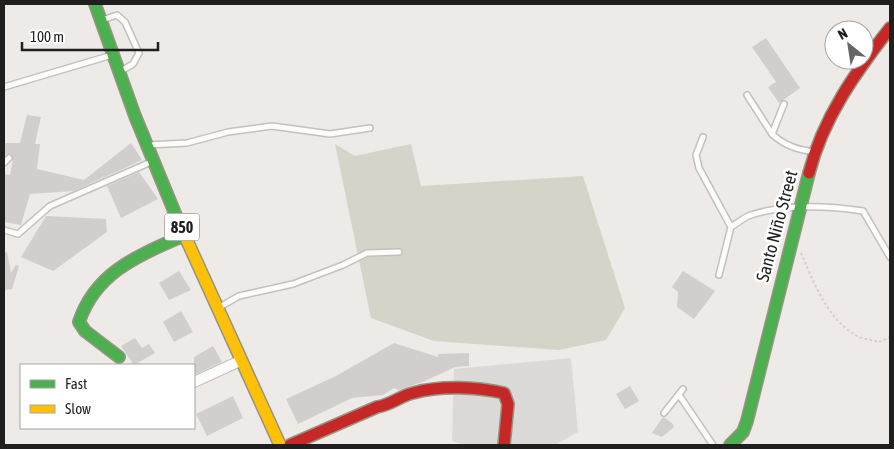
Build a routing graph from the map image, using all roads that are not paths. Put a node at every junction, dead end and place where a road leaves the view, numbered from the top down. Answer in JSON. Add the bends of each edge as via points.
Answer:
{"nodes":[{"id":1,"x":95,"y":4,"type":"edge"},
{"id":2,"x":100,"y":20,"type":"junction"},
{"id":3,"x":890,"y":28,"type":"edge"},
{"id":4,"x":112,"y":55,"type":"junction"},
{"id":5,"x":119,"y":72,"type":"junction"},
{"id":6,"x":4,"y":87,"type":"edge"},
{"id":7,"x":747,"y":95,"type":"dead end"},
{"id":8,"x":784,"y":104,"type":"dead end"},
{"id":9,"x":370,"y":128,"type":"dead end"},
{"id":10,"x":772,"y":134,"type":"junction"},
{"id":11,"x":703,"y":137,"type":"dead end"},
{"id":12,"x":148,"y":145,"type":"junction"},
{"id":13,"x":816,"y":152,"type":"junction"},
{"id":14,"x":9,"y":158,"type":"dead end"},
{"id":15,"x":154,"y":161,"type":"junction"},
{"id":16,"x":4,"y":163,"type":"edge"},
{"id":17,"x":800,"y":209,"type":"junction"},
{"id":18,"x":731,"y":227,"type":"junction"},
{"id":19,"x":4,"y":230,"type":"edge"},
{"id":20,"x":185,"y":235,"type":"junction"},
{"id":21,"x":399,"y":252,"type":"dead end"},
{"id":22,"x":890,"y":257,"type":"edge"},
{"id":23,"x":719,"y":275,"type":"dead end"},
{"id":24,"x":217,"y":308,"type":"junction"},
{"id":25,"x":119,"y":356,"type":"dead end"},
{"id":26,"x":240,"y":361,"type":"junction"},
{"id":27,"x":195,"y":382,"type":"edge"},
{"id":28,"x":683,"y":389,"type":"dead end"},
{"id":29,"x":679,"y":395,"type":"junction"},
{"id":30,"x":664,"y":413,"type":"dead end"},
{"id":31,"x":733,"y":444,"type":"edge"},
{"id":32,"x":280,"y":445,"type":"edge"},
{"id":33,"x":290,"y":445,"type":"edge"},
{"id":34,"x":504,"y":445,"type":"edge"},
{"id":35,"x":713,"y":445,"type":"edge"}],
"edges":[{"from":1,"to":2,"type":"main road","number":"850"},
{"from":2,"to":4,"type":"main road","number":"850"},
{"from":2,"to":5,"type":"lane","via":[[117,15],[125,22],[139,53],[133,64]]},
{"from":3,"to":13,"type":"main road","name":"Santo Niño Street","via":[[852,78],[827,122]]},
{"from":4,"to":5,"type":"main road","number":"850"},
{"from":4,"to":6,"type":"lane"},
{"from":5,"to":12,"type":"main road","number":"850"},
{"from":7,"to":10,"type":"lane"},
{"from":8,"to":10,"type":"lane"},
{"from":9,"to":12,"type":"lane","via":[[330,134],[272,126],[228,132],[187,143]]},
{"from":10,"to":13,"type":"lane","via":[[781,143]]},
{"from":11,"to":18,"type":"lane","via":[[696,155],[699,168]]},
{"from":12,"to":15,"type":"main road","number":"850"},
{"from":13,"to":17,"type":"main road","name":"Santo Niño Street"},
{"from":14,"to":16,"type":"lane"},
{"from":15,"to":19,"type":"lane","via":[[50,206],[18,234]]},
{"from":15,"to":20,"type":"main road","number":"850"},
{"from":17,"to":18,"type":"lane","via":[[750,215]]},
{"from":17,"to":22,"type":"lane","via":[[827,206],[863,211]]},
{"from":17,"to":31,"type":"main road","name":"Santo Niño Street","via":[[747,421]]},
{"from":18,"to":23,"type":"lane"},
{"from":20,"to":24,"type":"main road","number":"850"},
{"from":20,"to":25,"type":"main road","via":[[130,259],[85,304],[79,322],[85,331]]},
{"from":21,"to":24,"type":"lane","via":[[367,253],[343,266],[293,284],[239,296]]},
{"from":24,"to":26,"type":"main road","number":"850"},
{"from":26,"to":27,"type":"street"},
{"from":26,"to":32,"type":"main road","number":"850"},
{"from":28,"to":29,"type":"lane"},
{"from":29,"to":30,"type":"lane"},
{"from":29,"to":35,"type":"lane"},
{"from":33,"to":34,"type":"main road","via":[[377,407],[389,406],[413,392],[495,390],[504,393],[508,404]]}]}
